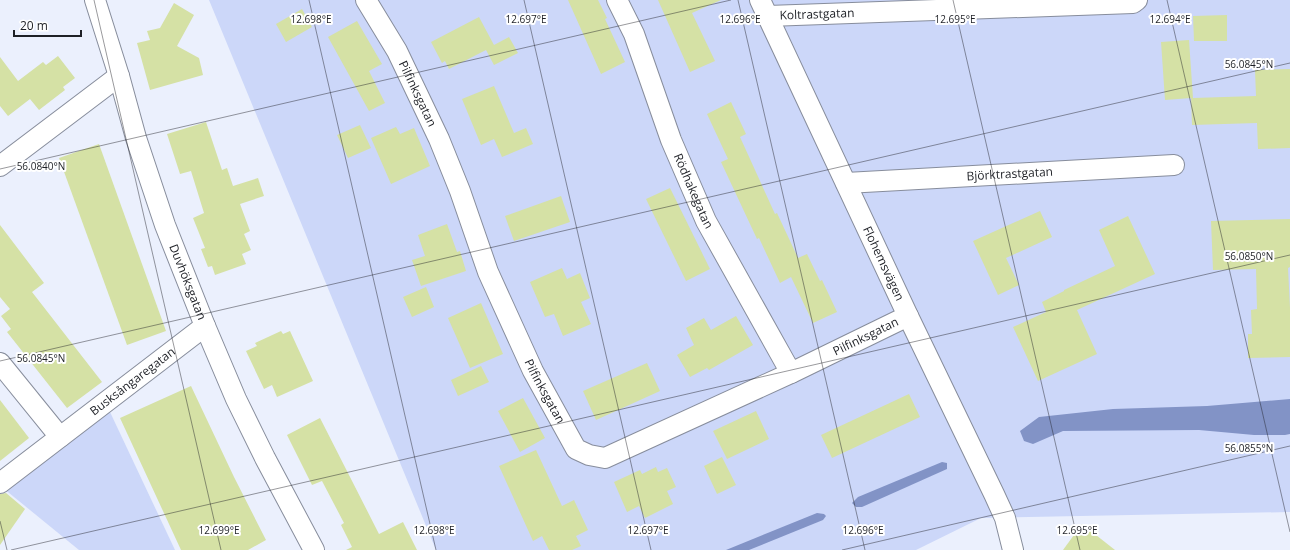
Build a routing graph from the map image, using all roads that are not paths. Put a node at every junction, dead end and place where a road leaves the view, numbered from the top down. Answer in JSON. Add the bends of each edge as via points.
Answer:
{"nodes":[{"id":1,"x":95,"y":0,"type":"edge"},
{"id":2,"x":366,"y":0,"type":"edge"},
{"id":3,"x":618,"y":0,"type":"edge"},
{"id":4,"x":1137,"y":0,"type":"edge"},
{"id":5,"x":864,"y":6,"type":"edge"},
{"id":6,"x":764,"y":8,"type":"edge"},
{"id":7,"x":119,"y":76,"type":"junction"},
{"id":8,"x":1174,"y":165,"type":"dead end"},
{"id":9,"x":0,"y":166,"type":"edge"},
{"id":10,"x":846,"y":182,"type":"junction"},
{"id":11,"x":908,"y":316,"type":"junction"},
{"id":12,"x":204,"y":326,"type":"junction"},
{"id":13,"x":0,"y":363,"type":"edge"},
{"id":14,"x":790,"y":373,"type":"junction"},
{"id":15,"x":60,"y":437,"type":"junction"},
{"id":16,"x":0,"y":483,"type":"edge"},
{"id":17,"x":314,"y":550,"type":"edge"},
{"id":18,"x":1013,"y":550,"type":"edge"}],
"edges":[{"from":1,"to":7,"type":"street","name":"Duvhöksgatan"},
{"from":2,"to":14,"type":"street","name":"Pilfinksgatan","via":[[397,51],[439,139],[488,272],[533,371],[576,449],[589,456],[605,458]]},
{"from":3,"to":14,"type":"street","name":"Rödhakegatan","via":[[634,34],[671,140],[706,221]]},
{"from":4,"to":5,"type":"street","name":"Koltrastgatan","via":[[1133,3]]},
{"from":5,"to":6,"type":"street","name":"Koltrastgatan"},
{"from":6,"to":10,"type":"street","name":"Flohemsvägen"},
{"from":7,"to":9,"type":"street"},
{"from":7,"to":12,"type":"street","name":"Duvhöksgatan","via":[[164,225]]},
{"from":8,"to":10,"type":"street","name":"Björktrastgatan"},
{"from":10,"to":11,"type":"street","name":"Flohemsvägen"},
{"from":11,"to":14,"type":"street","name":"Pilfinksgatan"},
{"from":11,"to":18,"type":"street","name":"Flohemsvägen","via":[[1002,512]]},
{"from":12,"to":15,"type":"street","name":"Busksångaregatan"},
{"from":12,"to":17,"type":"street","name":"Duvhöksgatan","via":[[265,458]]},
{"from":13,"to":15,"type":"street"},
{"from":15,"to":16,"type":"street","name":"Busksångaregatan"}]}
